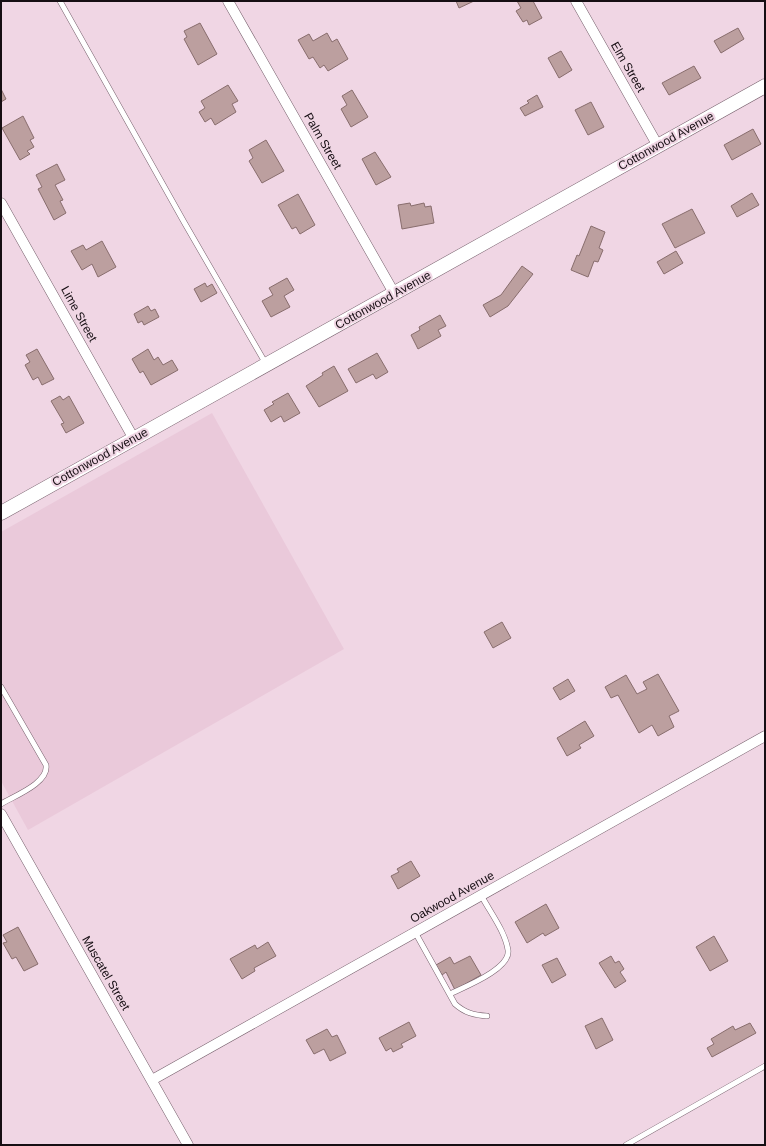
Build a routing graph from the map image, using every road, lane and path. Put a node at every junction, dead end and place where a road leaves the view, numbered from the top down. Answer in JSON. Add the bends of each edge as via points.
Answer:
{"nodes":[{"id":1,"x":60,"y":1,"type":"edge"},
{"id":2,"x":228,"y":1,"type":"edge"},
{"id":3,"x":576,"y":1,"type":"edge"},
{"id":4,"x":765,"y":86,"type":"edge"},
{"id":5,"x":658,"y":146,"type":"junction"},
{"id":6,"x":1,"y":203,"type":"edge"},
{"id":7,"x":394,"y":293,"type":"junction"},
{"id":8,"x":266,"y":365,"type":"junction"},
{"id":9,"x":134,"y":439,"type":"junction"},
{"id":10,"x":1,"y":513,"type":"edge"},
{"id":11,"x":1,"y":687,"type":"edge"},
{"id":12,"x":765,"y":736,"type":"edge"},
{"id":13,"x":1,"y":804,"type":"edge"},
{"id":14,"x":1,"y":814,"type":"edge"},
{"id":15,"x":480,"y":895,"type":"junction"},
{"id":16,"x":415,"y":932,"type":"junction"},
{"id":17,"x":450,"y":994,"type":"junction"},
{"id":18,"x":487,"y":1016,"type":"dead end"},
{"id":19,"x":765,"y":1066,"type":"edge"},
{"id":20,"x":152,"y":1080,"type":"junction"},
{"id":21,"x":188,"y":1145,"type":"edge"},
{"id":22,"x":626,"y":1145,"type":"edge"}],
"edges":[{"from":1,"to":8,"type":"lane"},
{"from":2,"to":7,"type":"street","name":"Palm Street"},
{"from":3,"to":5,"type":"street","name":"Elm Street"},
{"from":4,"to":5,"type":"street","name":"Cottonwood Avenue"},
{"from":5,"to":7,"type":"street","name":"Cottonwood Avenue"},
{"from":6,"to":9,"type":"street","name":"Lime Street"},
{"from":7,"to":8,"type":"street","name":"Cottonwood Avenue"},
{"from":8,"to":9,"type":"street","name":"Cottonwood Avenue"},
{"from":9,"to":10,"type":"street","name":"Cottonwood Avenue"},
{"from":11,"to":13,"type":"lane","via":[[47,770],[44,777],[32,787]]},
{"from":12,"to":15,"type":"street","name":"Oakwood Avenue"},
{"from":14,"to":20,"type":"street","name":"Muscatel Street"},
{"from":15,"to":16,"type":"street","name":"Oakwood Avenue"},
{"from":15,"to":17,"type":"lane","via":[[504,938],[508,952],[504,964],[497,970]]},
{"from":16,"to":17,"type":"lane"},
{"from":16,"to":20,"type":"street","name":"Oakwood Avenue"},
{"from":17,"to":18,"type":"lane","via":[[455,1004],[463,1011]]},
{"from":19,"to":22,"type":"lane"},
{"from":20,"to":21,"type":"street","name":"Muscatel Street"}]}
